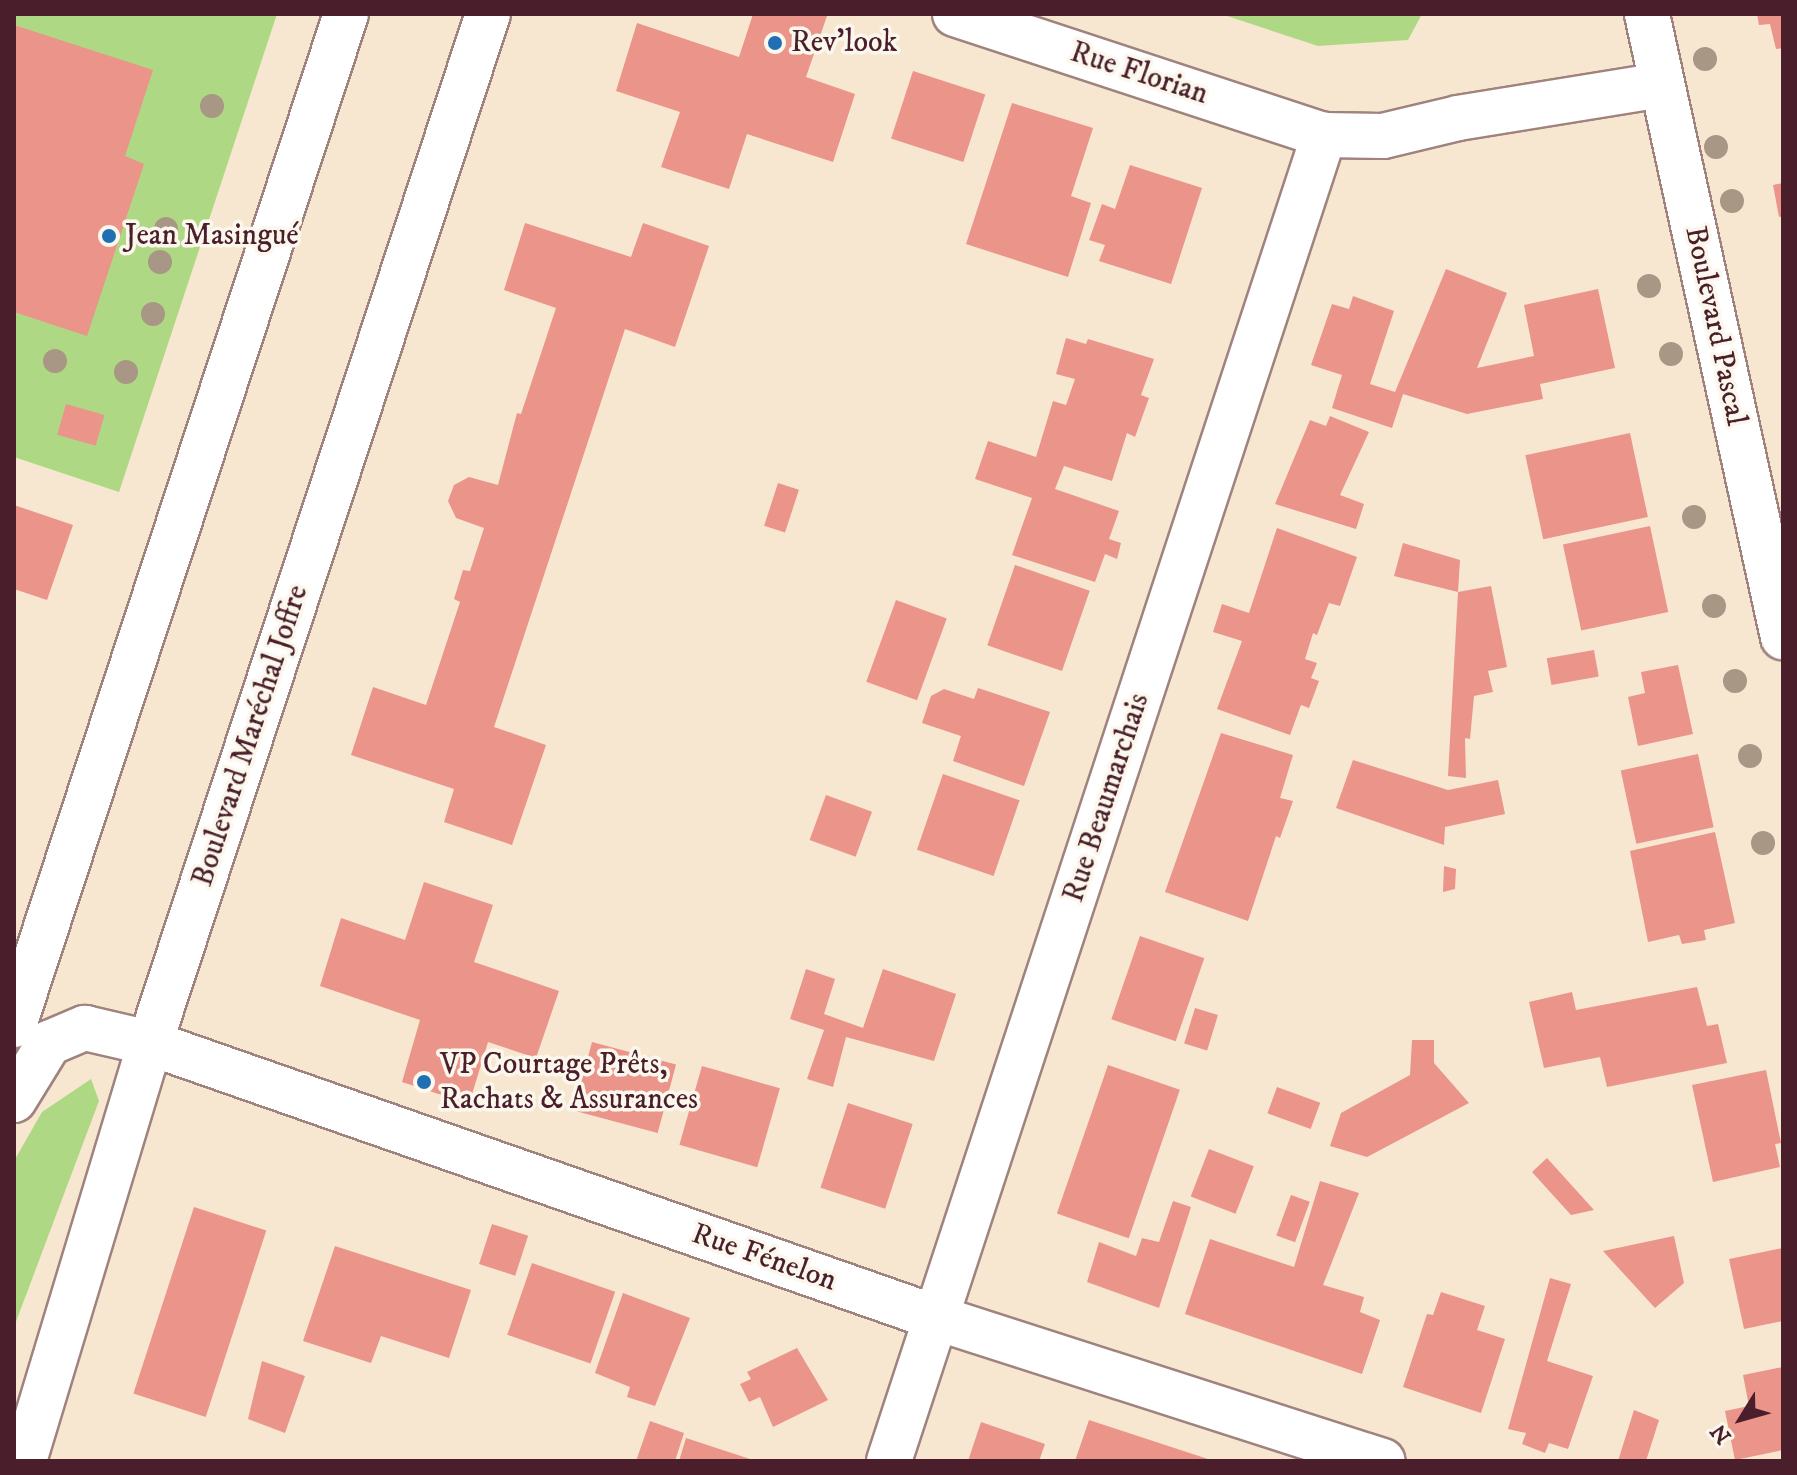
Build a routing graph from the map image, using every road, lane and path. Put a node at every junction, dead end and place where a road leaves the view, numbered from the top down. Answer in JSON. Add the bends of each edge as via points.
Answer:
{"nodes":[{"id":1,"x":346,"y":14,"type":"edge"},
{"id":2,"x":488,"y":14,"type":"edge"},
{"id":3,"x":955,"y":14,"type":"edge"},
{"id":4,"x":1647,"y":14,"type":"edge"},
{"id":5,"x":1661,"y":85,"type":"junction"},
{"id":6,"x":1324,"y":135,"type":"junction"},
{"id":7,"x":1774,"y":557,"type":"edge"},
{"id":8,"x":1783,"y":637,"type":"edge"},
{"id":9,"x":14,"y":1025,"type":"edge"},
{"id":10,"x":150,"y":1043,"type":"junction"},
{"id":11,"x":14,"y":1100,"type":"edge"},
{"id":12,"x":937,"y":1318,"type":"junction"},
{"id":13,"x":24,"y":1461,"type":"edge"},
{"id":14,"x":889,"y":1461,"type":"edge"},
{"id":15,"x":1383,"y":1461,"type":"edge"}],
"edges":[{"from":1,"to":9,"type":"street"},
{"from":2,"to":10,"type":"street","name":"Boulevard Maréchal Joffre"},
{"from":3,"to":6,"type":"street","name":"Rue Florian"},
{"from":4,"to":5,"type":"street","name":"Boulevard Pascal"},
{"from":5,"to":6,"type":"street","name":"Rue Florian","via":[[1458,118],[1383,136]]},
{"from":5,"to":7,"type":"street","name":"Boulevard Pascal"},
{"from":6,"to":12,"type":"street","name":"Rue Beaumarchais"},
{"from":7,"to":8,"type":"street","name":"Boulevard Pascal"},
{"from":10,"to":11,"type":"street","name":"Rue Fénelon","via":[[85,1028],[49,1043]]},
{"from":10,"to":12,"type":"street","name":"Rue Fénelon"},
{"from":10,"to":13,"type":"street","name":"Boulevard Maréchal Joffre"},
{"from":12,"to":14,"type":"street","name":"Rue Beaumarchais"},
{"from":12,"to":15,"type":"street","name":"Rue Fénelon"}]}
